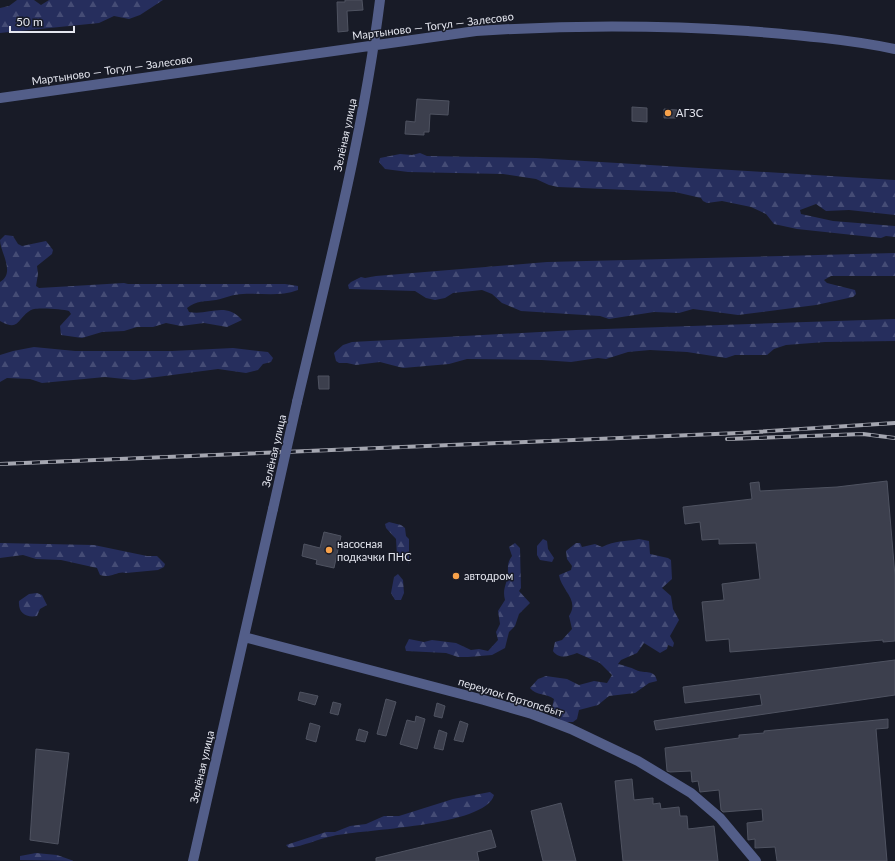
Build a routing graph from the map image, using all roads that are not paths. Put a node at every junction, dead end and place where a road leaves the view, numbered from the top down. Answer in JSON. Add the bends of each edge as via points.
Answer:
{"nodes":[{"id":1,"x":380,"y":0,"type":"edge"},
{"id":2,"x":375,"y":45,"type":"junction"},
{"id":3,"x":895,"y":49,"type":"edge"},
{"id":4,"x":0,"y":98,"type":"edge"},
{"id":5,"x":244,"y":637,"type":"junction"},
{"id":6,"x":193,"y":861,"type":"edge"},
{"id":7,"x":756,"y":861,"type":"edge"}],
"edges":[{"from":1,"to":2,"type":"street","name":"Зелёная улица"},
{"from":2,"to":3,"type":"street","name":"Мартыново — Тогул — Залесово","via":[[476,31],[590,25],[693,28],[806,36]]},
{"from":2,"to":4,"type":"street","name":"Мартыново — Тогул — Залесово"},
{"from":2,"to":5,"type":"street","name":"Зелёная улица","bridge":true,"via":[[358,138]]},
{"from":5,"to":6,"type":"street","name":"Зелёная улица"},
{"from":5,"to":7,"type":"street","name":"переулок Гортопсбыт","via":[[484,700],[571,728],[638,761],[691,793],[715,813]]}]}
